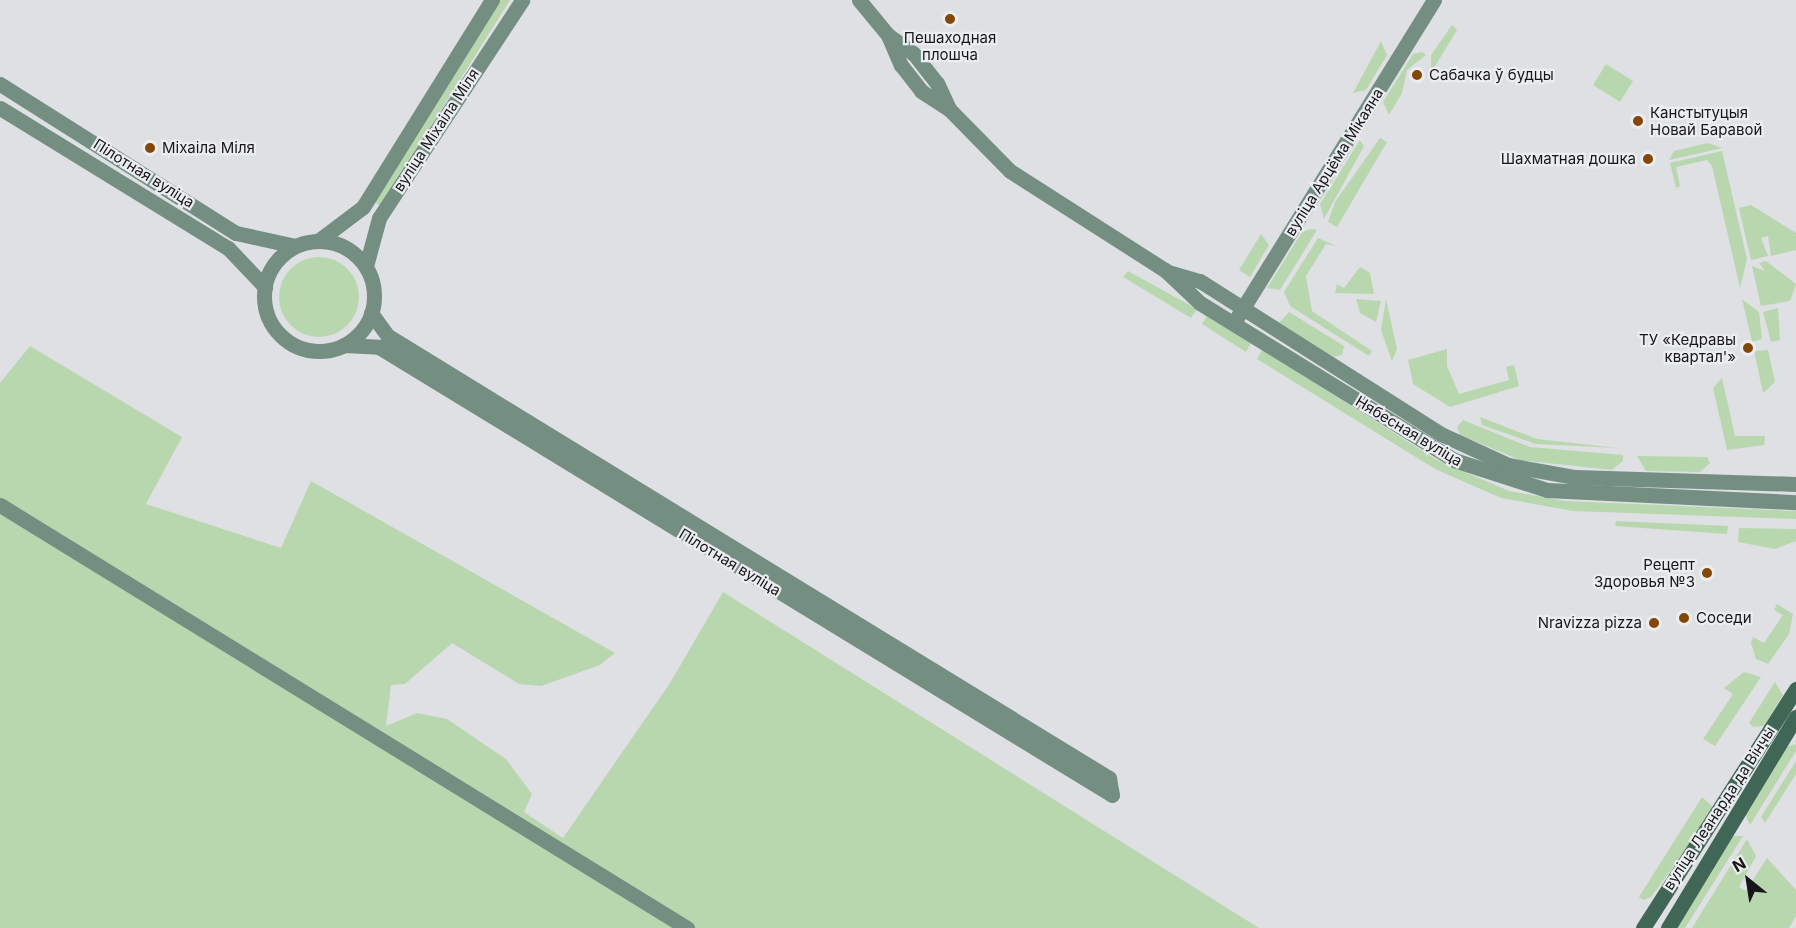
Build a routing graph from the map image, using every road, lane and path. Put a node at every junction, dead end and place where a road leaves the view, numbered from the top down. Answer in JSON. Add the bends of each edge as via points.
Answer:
{"nodes":[{"id":1,"x":492,"y":0,"type":"edge"},
{"id":2,"x":522,"y":0,"type":"edge"},
{"id":3,"x":859,"y":0,"type":"edge"},
{"id":4,"x":1434,"y":0,"type":"edge"},
{"id":5,"x":0,"y":84,"type":"edge"},
{"id":6,"x":0,"y":108,"type":"edge"},
{"id":7,"x":318,"y":241,"type":"junction"},
{"id":8,"x":295,"y":246,"type":"junction"},
{"id":9,"x":366,"y":266,"type":"junction"},
{"id":10,"x":1165,"y":270,"type":"junction"},
{"id":11,"x":264,"y":287,"type":"junction"},
{"id":12,"x":1242,"y":308,"type":"junction"},
{"id":13,"x":371,"y":313,"type":"junction"},
{"id":14,"x":1233,"y":323,"type":"junction"},
{"id":15,"x":344,"y":345,"type":"junction"},
{"id":16,"x":1618,"y":479,"type":"junction"},
{"id":17,"x":1796,"y":484,"type":"edge"},
{"id":18,"x":1613,"y":495,"type":"junction"},
{"id":19,"x":1796,"y":502,"type":"edge"},
{"id":20,"x":0,"y":505,"type":"edge"},
{"id":21,"x":715,"y":545,"type":"junction"},
{"id":22,"x":1796,"y":689,"type":"edge"},
{"id":23,"x":1796,"y":717,"type":"edge"},
{"id":24,"x":687,"y":928,"type":"edge"},
{"id":25,"x":1642,"y":928,"type":"edge"},
{"id":26,"x":1668,"y":928,"type":"edge"}],
"edges":[{"from":1,"to":7,"type":"street","name":"вуліца Міхаіла Міля","via":[[363,207]]},
{"from":2,"to":9,"type":"street","name":"вуліца Міхаіла Міля","via":[[380,218]]},
{"from":3,"to":10,"type":"street","name":"Нябесная вуліца","via":[[888,35],[927,70],[949,109],[1010,171]]},
{"from":4,"to":12,"type":"street","name":"вуліца Арцёма Мікаяна"},
{"from":5,"to":8,"type":"street","name":"Пілотная вуліца","via":[[236,233]]},
{"from":6,"to":11,"type":"street","name":"Пілотная вуліца","via":[[228,248]]},
{"from":7,"to":8,"type":"street"},
{"from":7,"to":9,"type":"street","via":[[346,247]]},
{"from":8,"to":11,"type":"street","via":[[275,264]]},
{"from":9,"to":13,"type":"street","via":[[373,284]]},
{"from":10,"to":12,"type":"street","name":"Нябесная вуліца","via":[[1200,281]]},
{"from":10,"to":14,"type":"street","name":"Нябесная вуліца","via":[[1189,295]]},
{"from":11,"to":15,"type":"street","via":[[270,321],[287,340],[311,351]]},
{"from":12,"to":14,"type":"street","name":"вуліца Арцёма Мікаяна"},
{"from":12,"to":16,"type":"street","name":"Нябесная вуліца","via":[[1472,451],[1536,473]]},
{"from":13,"to":15,"type":"street","via":[[358,335]]},
{"from":13,"to":21,"type":"street","name":"Пілотная вуліца","via":[[388,336]]},
{"from":14,"to":18,"type":"street","name":"Нябесная вуліца","via":[[1465,465],[1533,488]]},
{"from":15,"to":21,"type":"street","name":"Пілотная вуліца","via":[[379,347]]},
{"from":16,"to":17,"type":"street","name":"Нябесная вуліца"},
{"from":16,"to":18,"type":"street"},
{"from":18,"to":19,"type":"street","name":"Нябесная вуліца"},
{"from":20,"to":24,"type":"street"},
{"from":21,"to":21,"type":"street","name":"Пілотная вуліца","via":[[1112,795],[1109,778]]},
{"from":22,"to":25,"type":"main road","name":"вуліца Леанарда да Вінчы"},
{"from":23,"to":26,"type":"main road","name":"вуліца Леанарда да Вінчы"}]}
